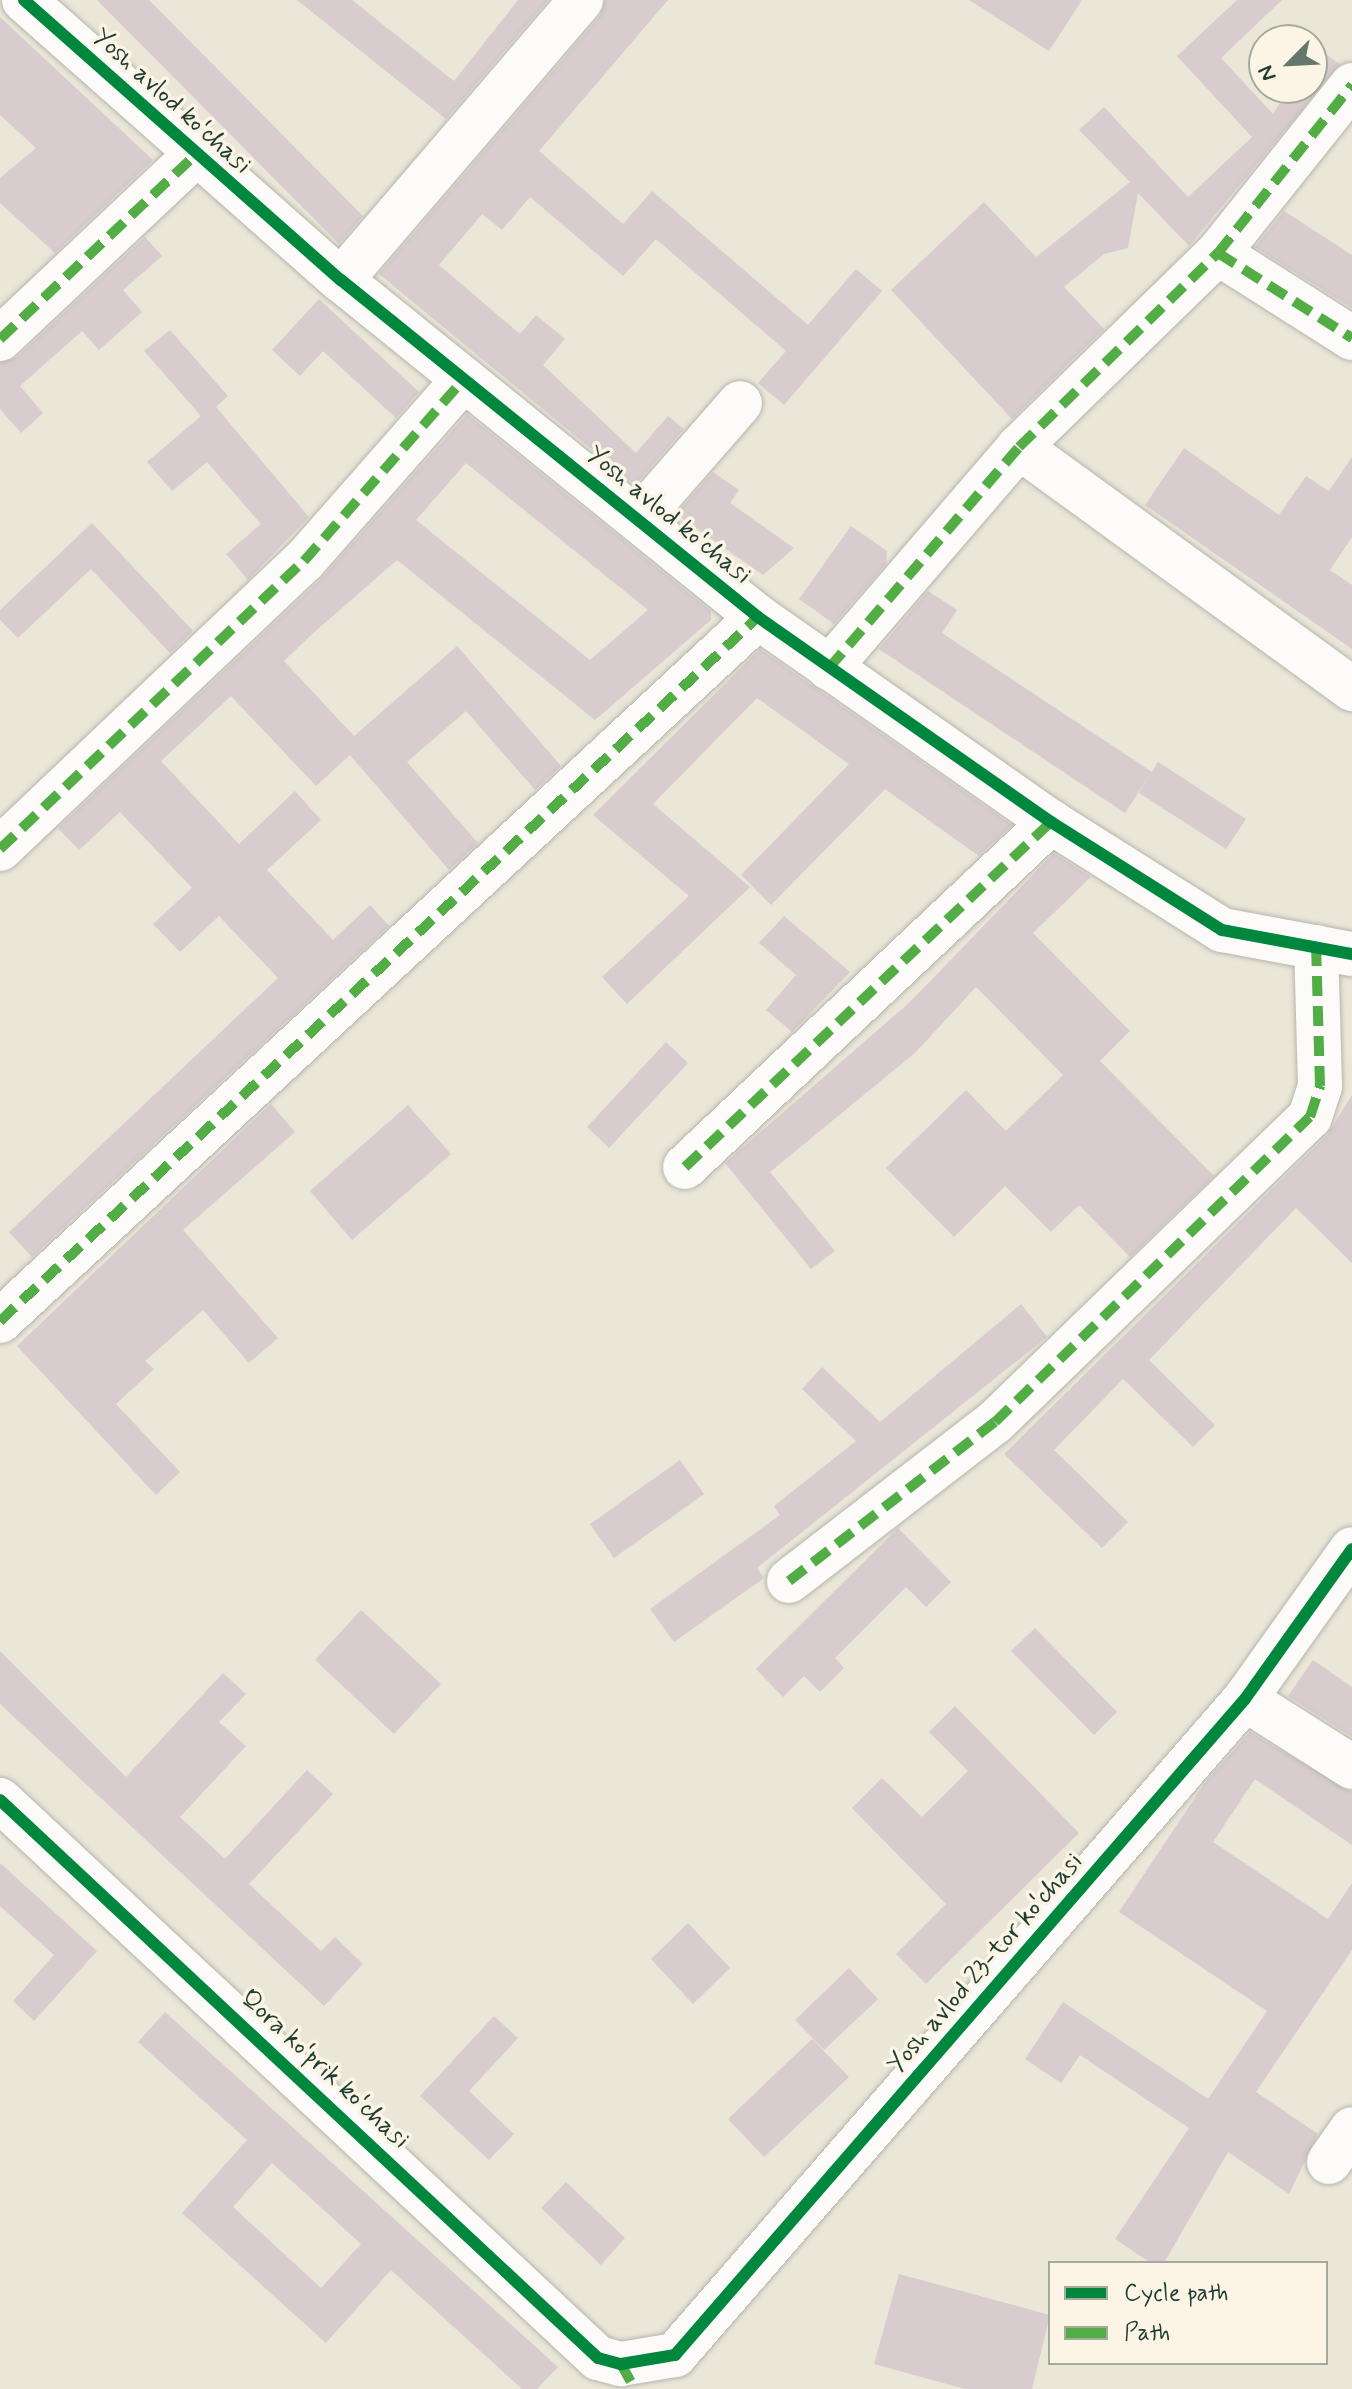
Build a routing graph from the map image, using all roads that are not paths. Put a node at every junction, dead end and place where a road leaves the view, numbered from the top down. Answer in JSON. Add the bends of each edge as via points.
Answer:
{"nodes":[{"id":1,"x":24,"y":0,"type":"edge"},
{"id":2,"x":581,"y":0,"type":"edge"},
{"id":3,"x":1352,"y":85,"type":"edge"},
{"id":4,"x":195,"y":155,"type":"junction"},
{"id":5,"x":1218,"y":253,"type":"junction"},
{"id":6,"x":341,"y":280,"type":"junction"},
{"id":7,"x":1352,"y":338,"type":"edge"},
{"id":8,"x":0,"y":339,"type":"edge"},
{"id":9,"x":464,"y":379,"type":"junction"},
{"id":10,"x":740,"y":403,"type":"dead end"},
{"id":11,"x":1019,"y":447,"type":"junction"},
{"id":12,"x":638,"y":520,"type":"junction"},
{"id":13,"x":758,"y":617,"type":"junction"},
{"id":14,"x":829,"y":668,"type":"junction"},
{"id":15,"x":1352,"y":689,"type":"edge"},
{"id":16,"x":1051,"y":822,"type":"junction"},
{"id":17,"x":0,"y":849,"type":"edge"},
{"id":18,"x":1334,"y":951,"type":"edge"},
{"id":19,"x":685,"y":1167,"type":"dead end"},
{"id":20,"x":0,"y":1321,"type":"edge"},
{"id":21,"x":1352,"y":1549,"type":"edge"},
{"id":22,"x":789,"y":1581,"type":"dead end"},
{"id":23,"x":1245,"y":1699,"type":"junction"},
{"id":24,"x":1352,"y":1767,"type":"edge"},
{"id":25,"x":0,"y":1800,"type":"edge"},
{"id":26,"x":630,"y":2380,"type":"edge"}],
"edges":[{"from":1,"to":4,"type":"street","name":"Yosh avlod koʻchasi"},
{"from":2,"to":6,"type":"street"},
{"from":3,"to":5,"type":"street"},
{"from":4,"to":6,"type":"street","name":"Yosh avlod koʻchasi"},
{"from":4,"to":8,"type":"street"},
{"from":5,"to":7,"type":"street"},
{"from":5,"to":11,"type":"street"},
{"from":6,"to":9,"type":"street","name":"Yosh avlod koʻchasi"},
{"from":9,"to":12,"type":"street","name":"Yosh avlod koʻchasi"},
{"from":9,"to":17,"type":"street","via":[[304,561]]},
{"from":10,"to":12,"type":"street"},
{"from":11,"to":14,"type":"street"},
{"from":11,"to":15,"type":"street"},
{"from":12,"to":13,"type":"street","name":"Yosh avlod koʻchasi"},
{"from":13,"to":14,"type":"street","name":"Yosh avlod koʻchasi"},
{"from":13,"to":20,"type":"street"},
{"from":14,"to":16,"type":"street","name":"Yosh avlod koʻchasi"},
{"from":16,"to":18,"type":"street","name":"Yosh avlod koʻchasi","via":[[1222,930]]},
{"from":16,"to":19,"type":"street"},
{"from":18,"to":22,"type":"street","via":[[1320,1086],[1310,1117],[995,1422]]},
{"from":21,"to":23,"type":"street","name":"Yosh avlod 23-tor koʻchasi"},
{"from":23,"to":24,"type":"street"},
{"from":23,"to":26,"type":"street","name":"Yosh avlod 23-tor koʻchasi","via":[[707,2321],[675,2355]]},
{"from":25,"to":26,"type":"street","name":"Qora koʻprik koʻchasi","via":[[598,2358]]}]}
